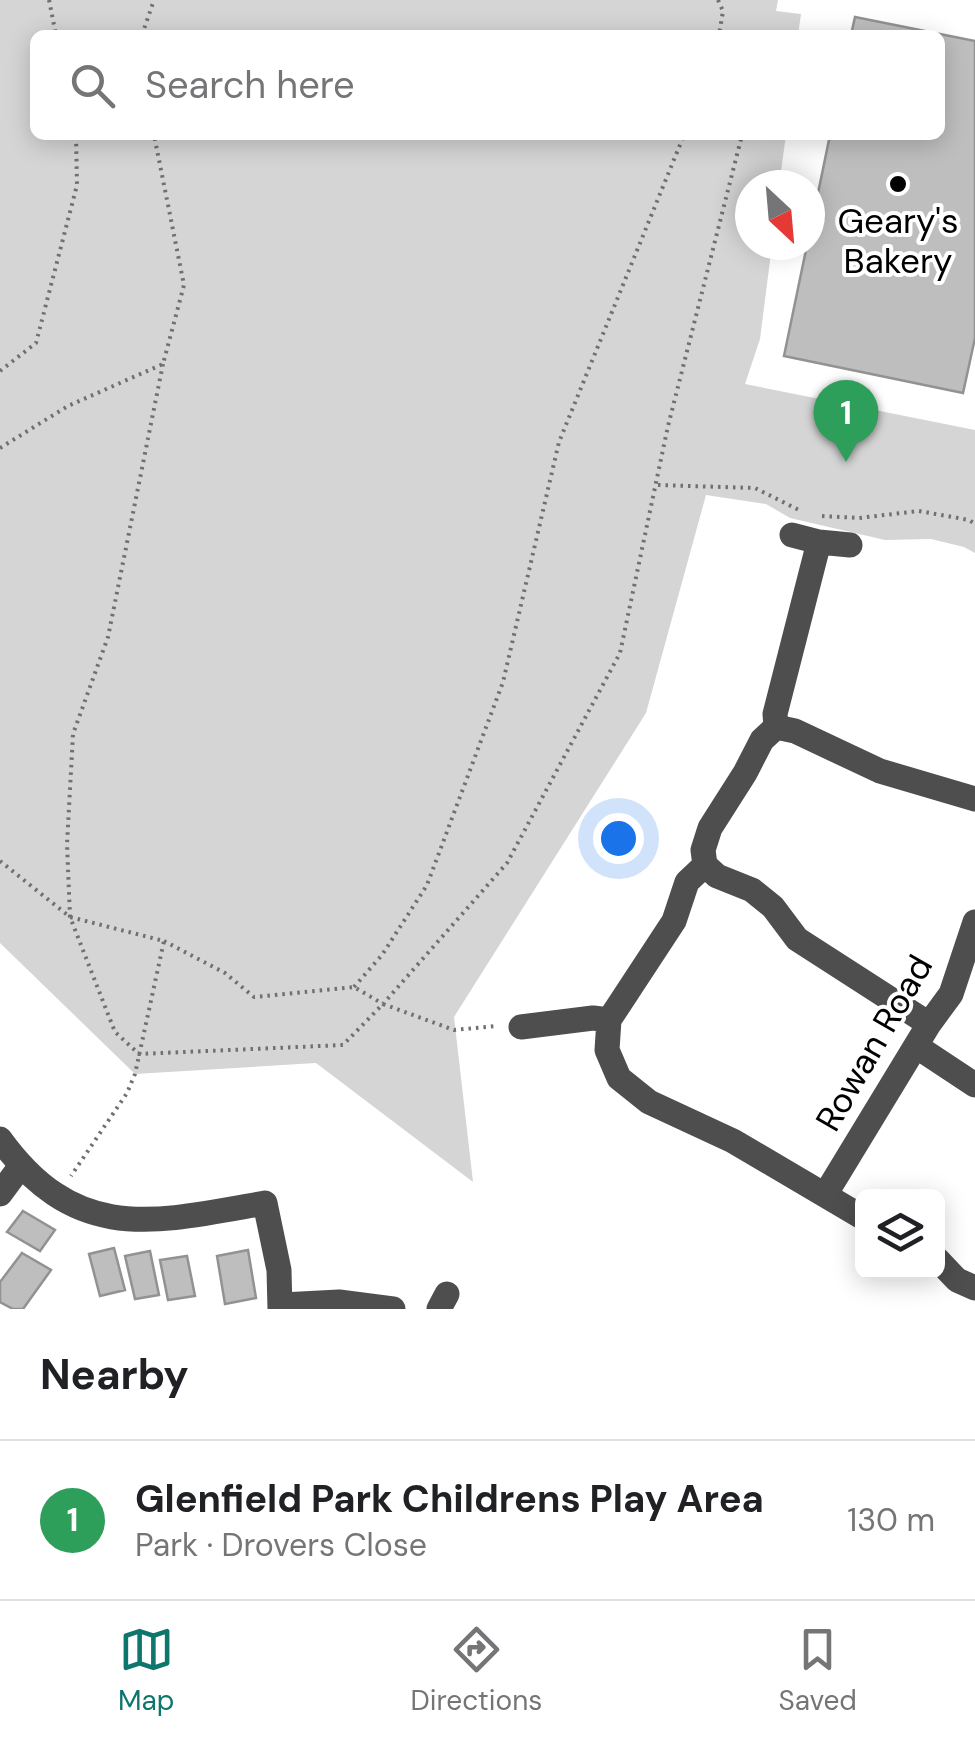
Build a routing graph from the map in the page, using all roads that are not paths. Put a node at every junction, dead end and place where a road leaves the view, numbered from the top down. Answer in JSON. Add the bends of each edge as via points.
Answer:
{"nodes":[{"id":1,"x":795,"y":522,"type":"road end"},
{"id":2,"x":819,"y":542,"type":"junction"},
{"id":3,"x":850,"y":545,"type":"dead end"},
{"id":4,"x":776,"y":727,"type":"junction"},
{"id":5,"x":975,"y":799,"type":"edge"},
{"id":6,"x":705,"y":865,"type":"junction"},
{"id":7,"x":975,"y":926,"type":"edge"},
{"id":8,"x":609,"y":1020,"type":"junction"},
{"id":9,"x":521,"y":1026,"type":"road end"},
{"id":10,"x":922,"y":1035,"type":"junction"},
{"id":11,"x":975,"y":1085,"type":"edge"},
{"id":12,"x":0,"y":1139,"type":"edge"},
{"id":13,"x":20,"y":1167,"type":"junction"},
{"id":14,"x":0,"y":1194,"type":"edge"},
{"id":15,"x":825,"y":1195,"type":"junction"},
{"id":16,"x":855,"y":1214,"type":"edge"},
{"id":17,"x":945,"y":1267,"type":"edge"},
{"id":18,"x":975,"y":1288,"type":"edge"},
{"id":19,"x":281,"y":1307,"type":"edge"},
{"id":20,"x":394,"y":1309,"type":"edge"}],
"edges":[{"from":1,"to":2,"type":"street"},
{"from":2,"to":3,"type":"street"},
{"from":2,"to":4,"type":"street"},
{"from":4,"to":5,"type":"street","via":[[880,771]]},
{"from":4,"to":6,"type":"street","via":[[710,828]]},
{"from":6,"to":8,"type":"street","via":[[687,882],[674,922]]},
{"from":6,"to":10,"type":"street","via":[[752,890],[797,940]]},
{"from":7,"to":10,"type":"street","name":"Rowan Road","via":[[950,994]]},
{"from":8,"to":9,"type":"street"},
{"from":8,"to":15,"type":"street","via":[[607,1050],[620,1078],[648,1102],[733,1141]]},
{"from":10,"to":11,"type":"street"},
{"from":10,"to":15,"type":"street","name":"Rowan Road"},
{"from":12,"to":13,"type":"street"},
{"from":13,"to":14,"type":"street"},
{"from":13,"to":19,"type":"street","via":[[71,1205],[149,1221],[263,1195]]},
{"from":15,"to":16,"type":"street"},
{"from":17,"to":18,"type":"street"},
{"from":19,"to":20,"type":"street","via":[[340,1302]]}]}
